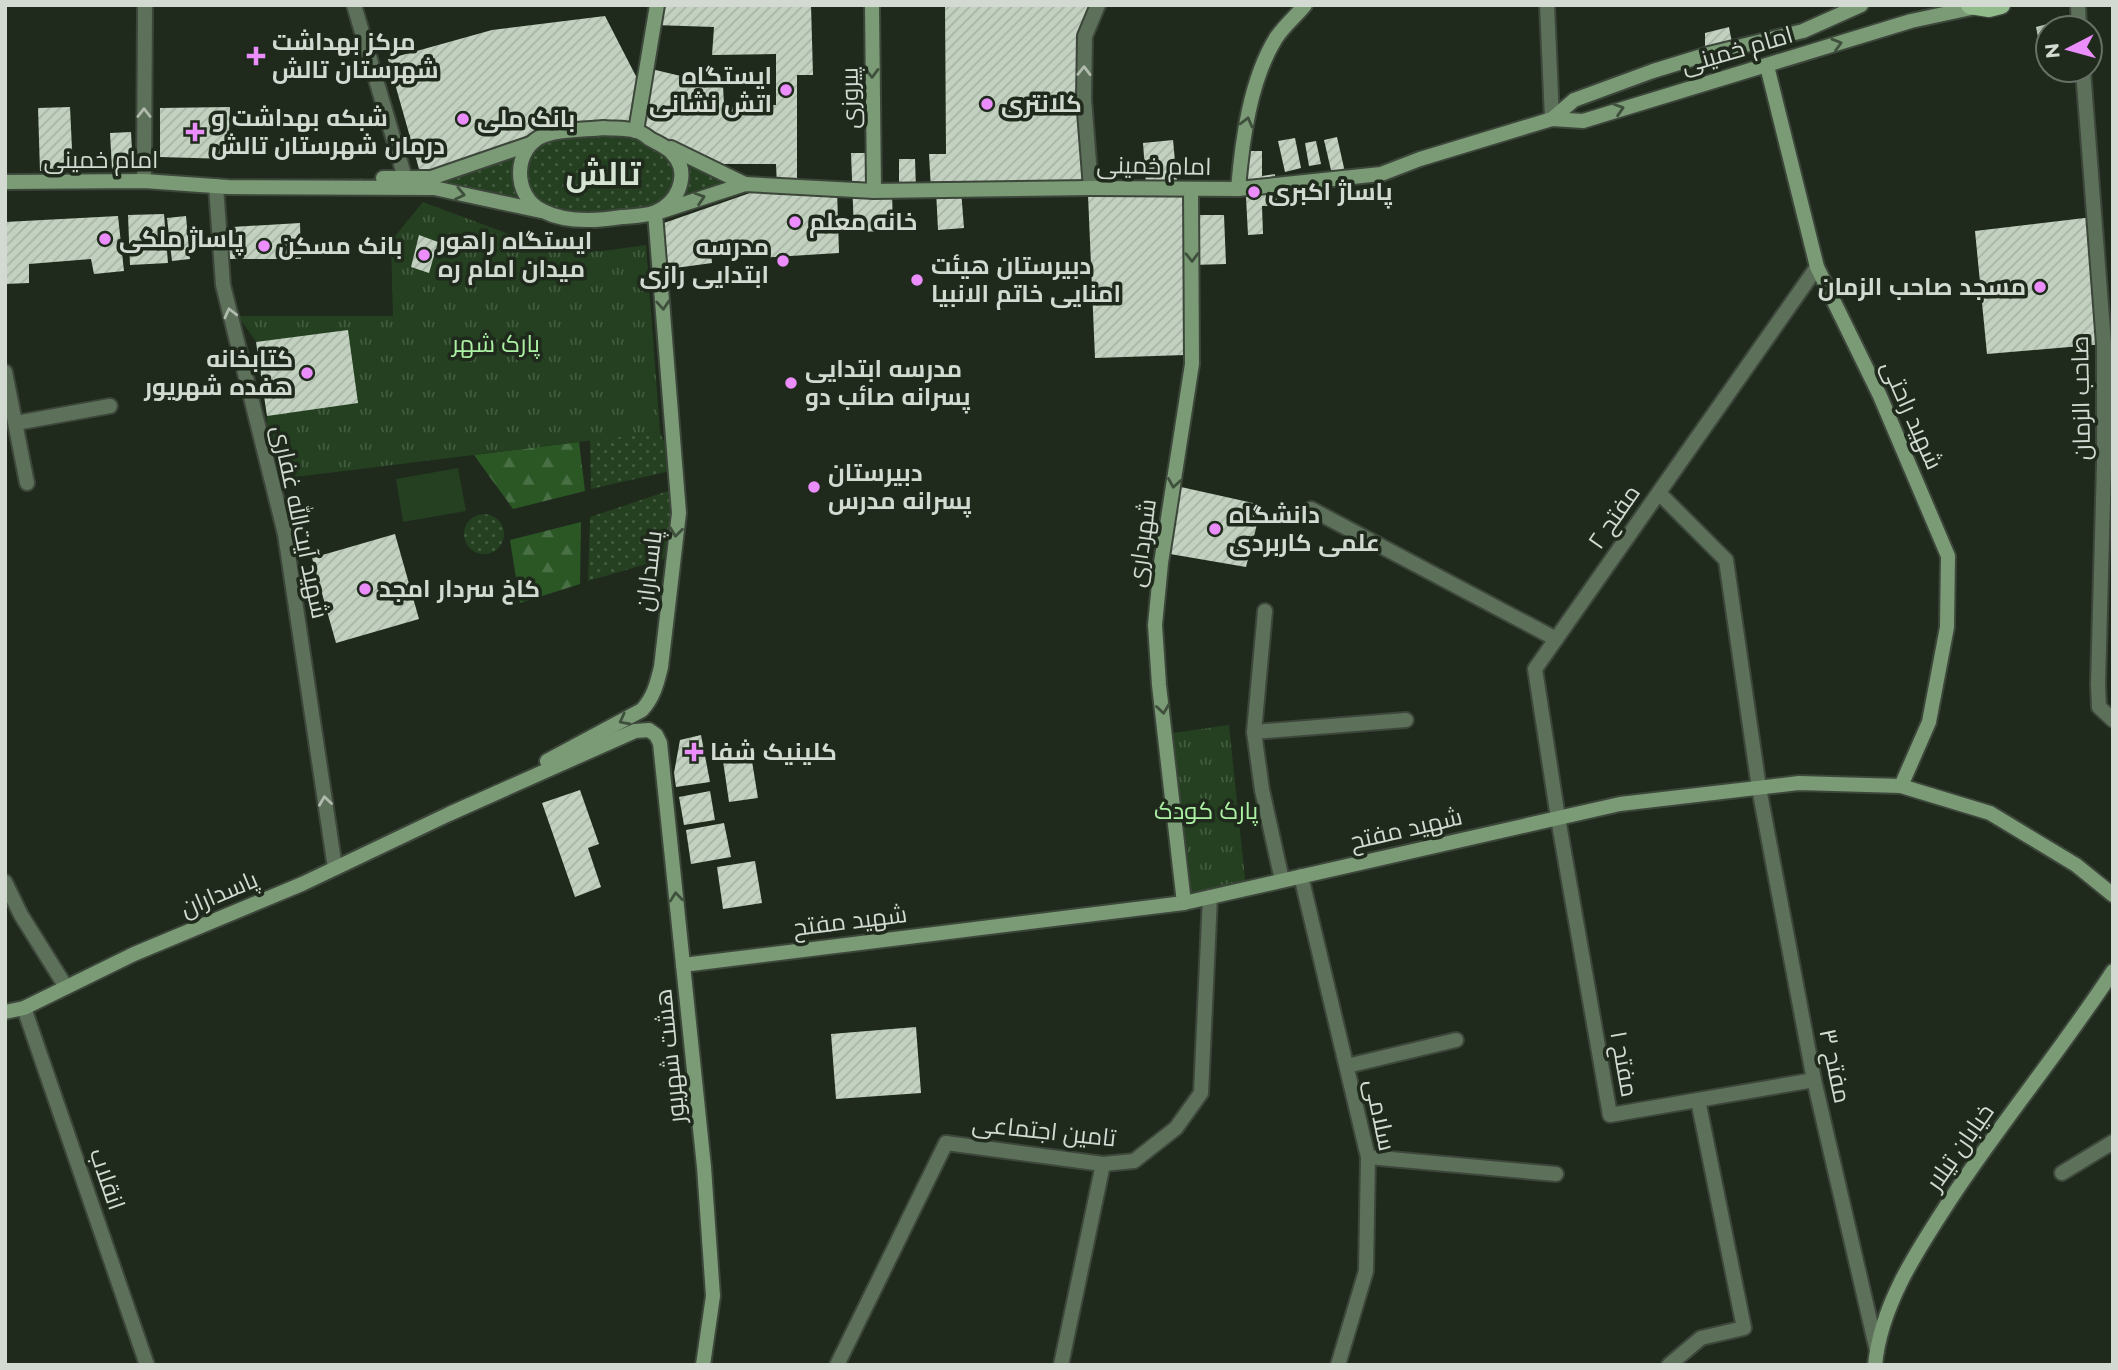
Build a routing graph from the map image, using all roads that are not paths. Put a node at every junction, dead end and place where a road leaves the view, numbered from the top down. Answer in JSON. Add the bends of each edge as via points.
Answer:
{"nodes":[{"id":1,"x":145,"y":5,"type":"edge"},
{"id":2,"x":354,"y":5,"type":"edge"},
{"id":3,"x":655,"y":5,"type":"edge"},
{"id":4,"x":872,"y":5,"type":"edge"},
{"id":5,"x":1098,"y":5,"type":"edge"},
{"id":6,"x":1305,"y":5,"type":"edge"},
{"id":7,"x":1547,"y":5,"type":"edge"},
{"id":8,"x":1861,"y":5,"type":"edge"},
{"id":9,"x":2001,"y":5,"type":"edge"},
{"id":10,"x":1973,"y":6,"type":"edge"},
{"id":11,"x":1767,"y":66,"type":"junction"},
{"id":12,"x":2083,"y":84,"type":"edge"},
{"id":13,"x":1552,"y":119,"type":"junction"},
{"id":14,"x":635,"y":131,"type":"junction"},
{"id":15,"x":530,"y":144,"type":"junction"},
{"id":16,"x":405,"y":178,"type":"junction"},
{"id":17,"x":144,"y":181,"type":"junction"},
{"id":18,"x":5,"y":182,"type":"edge"},
{"id":19,"x":196,"y":184,"type":"junction"},
{"id":20,"x":745,"y":184,"type":"junction"},
{"id":21,"x":216,"y":186,"type":"junction"},
{"id":22,"x":1091,"y":188,"type":"junction"},
{"id":23,"x":1191,"y":189,"type":"junction"},
{"id":24,"x":1238,"y":189,"type":"junction"},
{"id":25,"x":874,"y":191,"type":"junction"},
{"id":26,"x":541,"y":211,"type":"junction"},
{"id":27,"x":656,"y":213,"type":"junction"},
{"id":28,"x":1817,"y":267,"type":"junction"},
{"id":29,"x":5,"y":372,"type":"edge"},
{"id":30,"x":110,"y":406,"type":"dead end"},
{"id":31,"x":11,"y":417,"type":"edge"},
{"id":32,"x":27,"y":483,"type":"dead end"},
{"id":33,"x":1658,"y":493,"type":"junction"},
{"id":34,"x":1311,"y":509,"type":"dead end"},
{"id":35,"x":1265,"y":611,"type":"dead end"},
{"id":36,"x":1556,"y":639,"type":"junction"},
{"id":37,"x":1406,"y":720,"type":"dead end"},
{"id":38,"x":2113,"y":720,"type":"edge"},
{"id":39,"x":1254,"y":732,"type":"junction"},
{"id":40,"x":660,"y":743,"type":"joint"},
{"id":41,"x":1901,"y":786,"type":"junction"},
{"id":42,"x":1759,"y":788,"type":"junction"},
{"id":43,"x":449,"y":814,"type":"junction"},
{"id":44,"x":1558,"y":818,"type":"junction"},
{"id":45,"x":335,"y":868,"type":"junction"},
{"id":46,"x":1301,"y":876,"type":"junction"},
{"id":47,"x":1282,"y":880,"type":"junction"},
{"id":48,"x":5,"y":882,"type":"edge"},
{"id":49,"x":2113,"y":895,"type":"edge"},
{"id":50,"x":1210,"y":897,"type":"junction"},
{"id":51,"x":1184,"y":903,"type":"junction"},
{"id":52,"x":683,"y":965,"type":"junction"},
{"id":53,"x":2113,"y":971,"type":"edge"},
{"id":54,"x":66,"y":987,"type":"junction"},
{"id":55,"x":24,"y":1008,"type":"junction"},
{"id":56,"x":5,"y":1012,"type":"edge"},
{"id":57,"x":1456,"y":1040,"type":"dead end"},
{"id":58,"x":1347,"y":1066,"type":"junction"},
{"id":59,"x":1814,"y":1080,"type":"junction"},
{"id":60,"x":1699,"y":1100,"type":"junction"},
{"id":61,"x":2113,"y":1142,"type":"edge"},
{"id":62,"x":1368,"y":1157,"type":"junction"},
{"id":63,"x":1103,"y":1164,"type":"junction"},
{"id":64,"x":2062,"y":1173,"type":"dead end"},
{"id":65,"x":1556,"y":1174,"type":"dead end"},
{"id":66,"x":1876,"y":1358,"type":"edge"},
{"id":67,"x":147,"y":1365,"type":"edge"},
{"id":68,"x":703,"y":1365,"type":"edge"},
{"id":69,"x":837,"y":1365,"type":"edge"},
{"id":70,"x":1061,"y":1365,"type":"edge"},
{"id":71,"x":1338,"y":1365,"type":"edge"},
{"id":72,"x":1669,"y":1365,"type":"edge"}],
"edges":[{"from":17,"to":1,"type":"street","one_way":true},
{"from":2,"to":16,"type":"street"},
{"from":3,"to":14,"type":"street"},
{"from":4,"to":25,"type":"street","name":"پیروزی","one_way":true},
{"from":22,"to":5,"type":"street","one_way":true,"via":[[1085,36]]},
{"from":24,"to":6,"type":"street","one_way":true,"via":[[1242,139],[1260,72],[1277,37]]},
{"from":7,"to":13,"type":"street"},
{"from":8,"to":13,"type":"street","name":"امام خمینی","via":[[1803,31],[1705,55],[1574,100]]},
{"from":9,"to":10,"type":"main road"},
{"from":11,"to":10,"type":"street","name":"امام خمینی","one_way":true},
{"from":13,"to":11,"type":"street","name":"امام خمینی","one_way":true,"via":[[1583,121]]},
{"from":11,"to":28,"type":"street","name":"شهید راحتی"},
{"from":12,"to":38,"type":"street","name":"صاحب الزمان","via":[[2104,344],[2099,707]]},
{"from":13,"to":24,"type":"street","name":"امام خمینی","via":[[1381,174]]},
{"from":14,"to":15,"type":"street","via":[[564,132]]},
{"from":14,"to":20,"type":"street","name":"امام خمینی"},
{"from":14,"to":27,"type":"street","via":[[671,151],[679,162],[680,188],[671,203]]},
{"from":15,"to":16,"type":"street","name":"امام خمینی","via":[[431,178]]},
{"from":15,"to":26,"type":"street","via":[[520,180],[522,191]]},
{"from":16,"to":19,"type":"street","name":"امام خمینی"},
{"from":17,"to":18,"type":"street","name":"امام خمینی"},
{"from":17,"to":19,"type":"street","name":"امام خمینی"},
{"from":19,"to":21,"type":"street","name":"امام خمینی"},
{"from":20,"to":25,"type":"street","name":"امام خمینی"},
{"from":27,"to":20,"type":"street","name":"امام خمینی","one_way":true},
{"from":21,"to":26,"type":"street","name":"امام خمینی","one_way":true,"via":[[434,188]]},
{"from":45,"to":21,"type":"street","name":"شهید آیت‌الله غفاری","one_way":true,"via":[[285,534],[223,285]]},
{"from":22,"to":23,"type":"street","name":"امام خمینی"},
{"from":22,"to":25,"type":"street","name":"امام خمینی"},
{"from":23,"to":24,"type":"street","name":"امام خمینی"},
{"from":23,"to":51,"type":"street","name":"شهرداری","one_way":true,"via":[[1192,364],[1155,625]]},
{"from":26,"to":27,"type":"street","via":[[582,220]]},
{"from":27,"to":43,"type":"street","name":"پاسداران","one_way":true,"via":[[679,513],[657,686],[642,710]]},
{"from":28,"to":33,"type":"street","name":"مفتح ۲"},
{"from":28,"to":41,"type":"street","name":"شهید راحتی","via":[[1880,396],[1948,556],[1947,627],[1929,722]]},
{"from":29,"to":31,"type":"street"},
{"from":30,"to":31,"type":"street"},
{"from":31,"to":32,"type":"street"},
{"from":33,"to":36,"type":"street","name":"مفتح ۲"},
{"from":33,"to":42,"type":"street","name":"مفتح ۳","via":[[1726,560]]},
{"from":34,"to":36,"type":"street"},
{"from":35,"to":39,"type":"street"},
{"from":36,"to":44,"type":"street","name":"مفتح ۲","via":[[1535,669]]},
{"from":37,"to":39,"type":"street"},
{"from":39,"to":47,"type":"street"},
{"from":40,"to":43,"type":"street","name":"پاسداران","via":[[649,730],[635,731]]},
{"from":52,"to":40,"type":"street","name":"هشت شهریور","one_way":true},
{"from":41,"to":42,"type":"street","name":"شهید مفتح","via":[[1799,783]]},
{"from":41,"to":49,"type":"street","name":"شهید مفتح","via":[[1990,813],[2076,865]]},
{"from":42,"to":44,"type":"street","name":"شهید مفتح","via":[[1620,804]]},
{"from":42,"to":59,"type":"street","name":"مفتح ۳"},
{"from":43,"to":45,"type":"street","name":"پاسداران"},
{"from":44,"to":46,"type":"street","name":"شهید مفتح"},
{"from":44,"to":60,"type":"street","name":"مفتح ۱","via":[[1610,1115]]},
{"from":45,"to":54,"type":"street","name":"پاسداران"},
{"from":46,"to":47,"type":"street","name":"شهید مفتح"},
{"from":46,"to":58,"type":"street","name":"سلامی"},
{"from":47,"to":50,"type":"street","name":"شهید مفتح"},
{"from":48,"to":54,"type":"street"},
{"from":50,"to":51,"type":"street","name":"شهید مفتح"},
{"from":50,"to":63,"type":"street","name":"تامین اجتماعی","via":[[1201,1093],[1176,1128],[1134,1161]]},
{"from":51,"to":52,"type":"street","name":"شهید مفتح"},
{"from":52,"to":68,"type":"street","name":"هشت شهریور","via":[[713,1296]]},
{"from":53,"to":66,"type":"street","name":"خیابان تیلار","via":[[1927,1235],[1888,1307]]},
{"from":54,"to":55,"type":"street","name":"پاسداران"},
{"from":55,"to":56,"type":"street","name":"پاسداران"},
{"from":55,"to":67,"type":"street","name":"انقلاب"},
{"from":57,"to":58,"type":"street"},
{"from":58,"to":62,"type":"street","name":"سلامی"},
{"from":59,"to":60,"type":"street","name":"مفتح ۱"},
{"from":59,"to":66,"type":"street","name":"مفتح ۳"},
{"from":60,"to":72,"type":"street","via":[[1744,1328],[1701,1338]]},
{"from":61,"to":64,"type":"street"},
{"from":62,"to":65,"type":"street"},
{"from":62,"to":71,"type":"street","name":"سلامی","via":[[1366,1271]]},
{"from":63,"to":69,"type":"street","name":"تامین اجتماعی","via":[[946,1143]]},
{"from":63,"to":70,"type":"street"}]}
